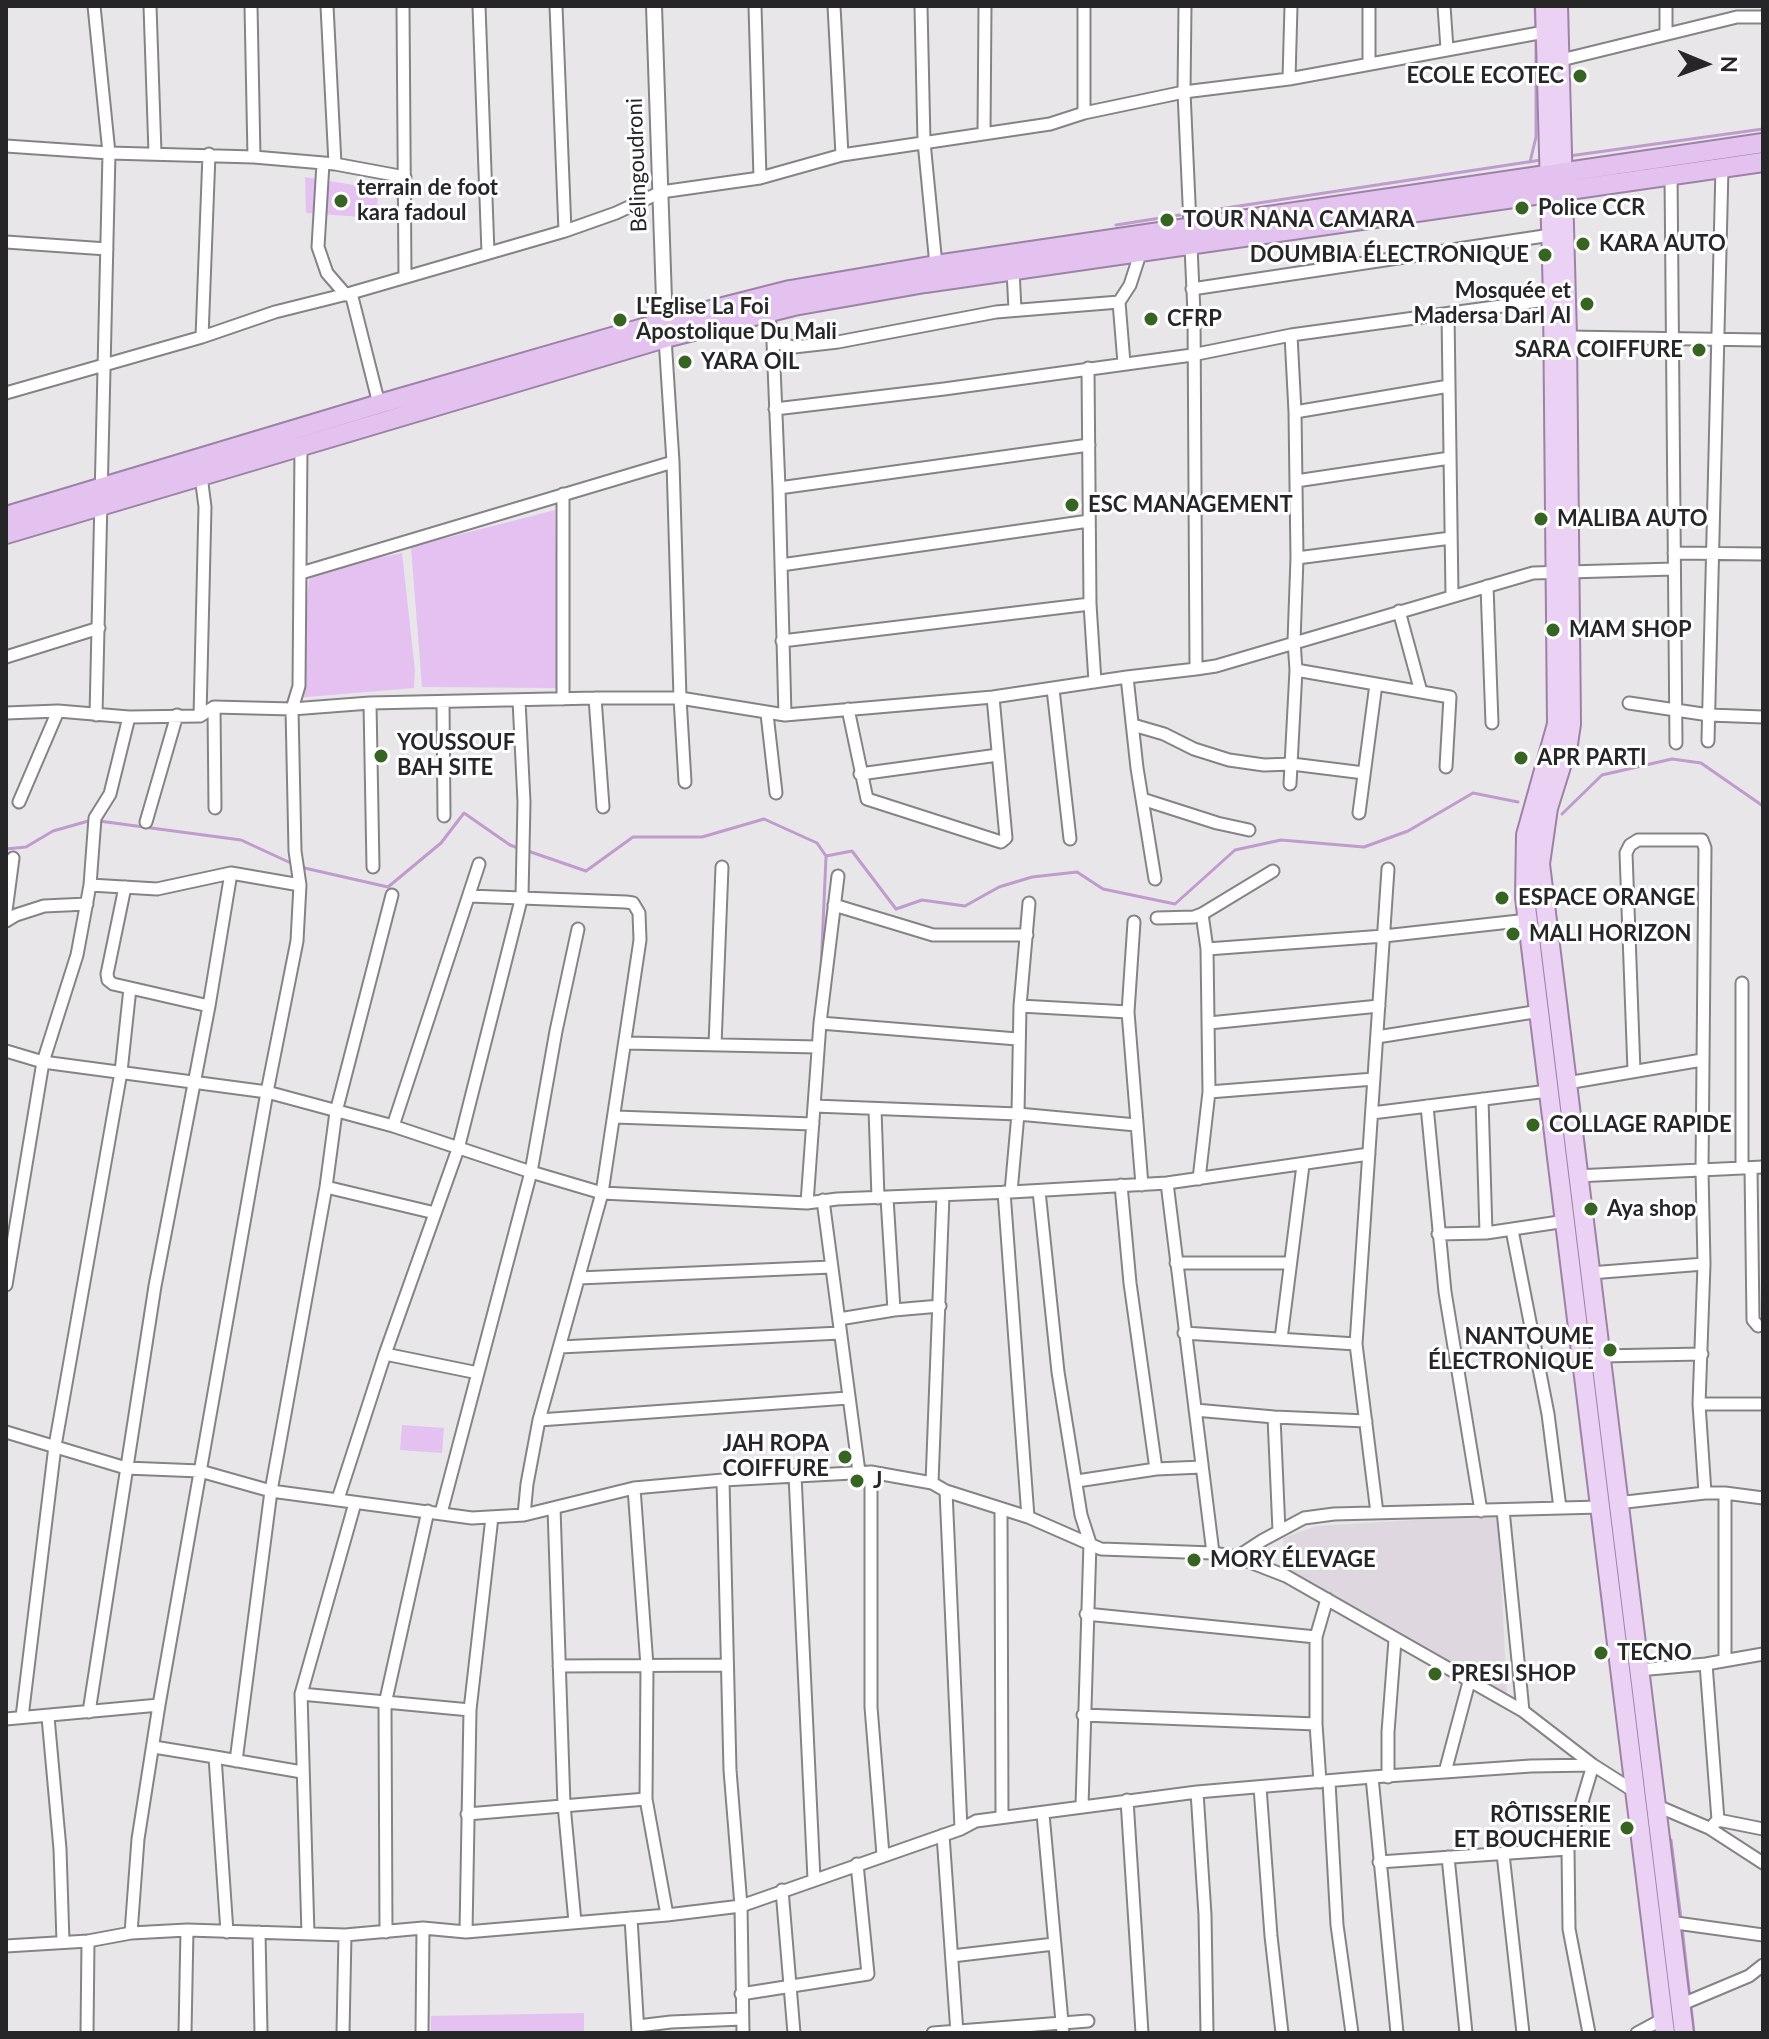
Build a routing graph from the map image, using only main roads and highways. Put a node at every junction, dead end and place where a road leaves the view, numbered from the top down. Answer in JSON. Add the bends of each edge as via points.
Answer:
{"nodes":[{"id":1,"x":1545,"y":6,"type":"edge"},
{"id":2,"x":1558,"y":6,"type":"edge"},
{"id":3,"x":1552,"y":31,"type":"junction"},
{"id":4,"x":1763,"y":143,"type":"edge"},
{"id":5,"x":1763,"y":162,"type":"edge"},
{"id":6,"x":1556,"y":182,"type":"junction"},
{"id":7,"x":1189,"y":236,"type":"junction"},
{"id":8,"x":665,"y":330,"type":"junction"},
{"id":9,"x":102,"y":496,"type":"junction"},
{"id":10,"x":6,"y":516,"type":"edge"},
{"id":11,"x":6,"y":534,"type":"edge"},
{"id":12,"x":1563,"y":572,"type":"junction"},
{"id":13,"x":1569,"y":1176,"type":"junction"},
{"id":14,"x":1609,"y":1505,"type":"junction"},
{"id":15,"x":1664,"y":2026,"type":"edge"},
{"id":16,"x":1684,"y":2033,"type":"edge"}],
"edges":[{"from":1,"to":3,"type":"main road"},
{"from":2,"to":3,"type":"main road"},
{"from":3,"to":6,"type":"main road"},
{"from":4,"to":6,"type":"highway"},
{"from":5,"to":6,"type":"highway"},
{"from":6,"to":7,"type":"highway"},
{"from":6,"to":12,"type":"main road","via":[[1567,337]]},
{"from":6,"to":12,"type":"main road","via":[[1551,235]]},
{"from":7,"to":8,"type":"highway","via":[[1141,251]]},
{"from":7,"to":8,"type":"highway","via":[[936,265],[790,290]]},
{"from":8,"to":9,"type":"highway","via":[[379,404]]},
{"from":8,"to":9,"type":"highway","via":[[301,447],[201,476]]},
{"from":9,"to":10,"type":"highway"},
{"from":9,"to":11,"type":"highway"},
{"from":12,"to":13,"type":"main road","via":[[1571,724],[1543,827],[1540,864],[1567,1083]]},
{"from":12,"to":13,"type":"main road","via":[[1557,724],[1526,835],[1525,884],[1548,1091]]},
{"from":13,"to":14,"type":"main road","via":[[1601,1356]]},
{"from":13,"to":14,"type":"main road","via":[[1566,1221]]},
{"from":14,"to":15,"type":"main road","via":[[1633,1791]]},
{"from":14,"to":16,"type":"main road","via":[[1638,1670]]}]}
